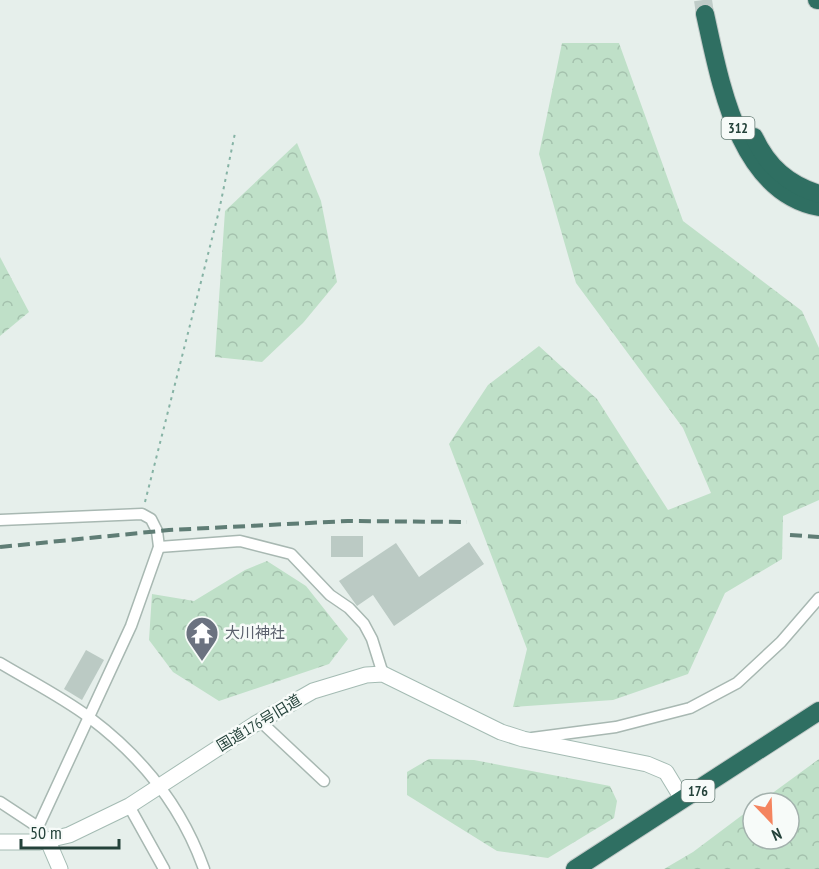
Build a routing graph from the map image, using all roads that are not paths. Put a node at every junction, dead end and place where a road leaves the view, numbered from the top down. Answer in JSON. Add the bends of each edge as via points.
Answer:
{"nodes":[{"id":1,"x":819,"y":194,"type":"edge"},
{"id":2,"x":819,"y":207,"type":"edge"},
{"id":3,"x":0,"y":520,"type":"edge"},
{"id":4,"x":159,"y":547,"type":"junction"},
{"id":5,"x":819,"y":598,"type":"edge"},
{"id":6,"x":0,"y":663,"type":"edge"},
{"id":7,"x":383,"y":674,"type":"junction"},
{"id":8,"x":819,"y":711,"type":"edge"},
{"id":9,"x":89,"y":717,"type":"junction"},
{"id":10,"x":260,"y":721,"type":"junction"},
{"id":11,"x":523,"y":739,"type":"junction"},
{"id":12,"x":324,"y":781,"type":"dead end"},
{"id":13,"x":160,"y":784,"type":"junction"},
{"id":14,"x":683,"y":800,"type":"junction"},
{"id":15,"x":0,"y":802,"type":"edge"},
{"id":16,"x":129,"y":806,"type":"junction"},
{"id":17,"x":38,"y":826,"type":"junction"},
{"id":18,"x":48,"y":841,"type":"junction"},
{"id":19,"x":0,"y":842,"type":"edge"},
{"id":20,"x":60,"y":869,"type":"edge"},
{"id":21,"x":164,"y":869,"type":"edge"},
{"id":22,"x":204,"y":869,"type":"edge"},
{"id":23,"x":575,"y":869,"type":"edge"}],
"edges":[{"from":1,"to":2,"type":"highway","number":"312","via":[[775,171],[757,144],[710,13],[731,113],[747,150],[776,188],[803,204]]},
{"from":3,"to":4,"type":"street","via":[[142,514],[151,519]]},
{"from":4,"to":7,"type":"street","via":[[240,541],[291,554],[364,624]]},
{"from":4,"to":9,"type":"street","via":[[131,626]]},
{"from":5,"to":11,"type":"street","via":[[781,642],[737,683],[690,708],[616,727]]},
{"from":6,"to":9,"type":"street"},
{"from":7,"to":10,"type":"street","name":"国道176号旧道","via":[[366,675],[314,691]]},
{"from":7,"to":11,"type":"street"},
{"from":8,"to":14,"type":"highway","number":"176"},
{"from":9,"to":13,"type":"street"},
{"from":9,"to":17,"type":"street"},
{"from":10,"to":12,"type":"street"},
{"from":10,"to":13,"type":"street","name":"国道176号旧道"},
{"from":11,"to":14,"type":"street","via":[[647,764],[666,772]]},
{"from":13,"to":16,"type":"street","name":"国道176号旧道"},
{"from":13,"to":22,"type":"street","via":[[183,819]]},
{"from":14,"to":23,"type":"highway","number":"176"},
{"from":15,"to":17,"type":"street"},
{"from":16,"to":18,"type":"street","name":"国道176号旧道"},
{"from":16,"to":21,"type":"street"},
{"from":17,"to":18,"type":"street"},
{"from":18,"to":19,"type":"street","name":"国道176号旧道"},
{"from":18,"to":20,"type":"street"}]}
